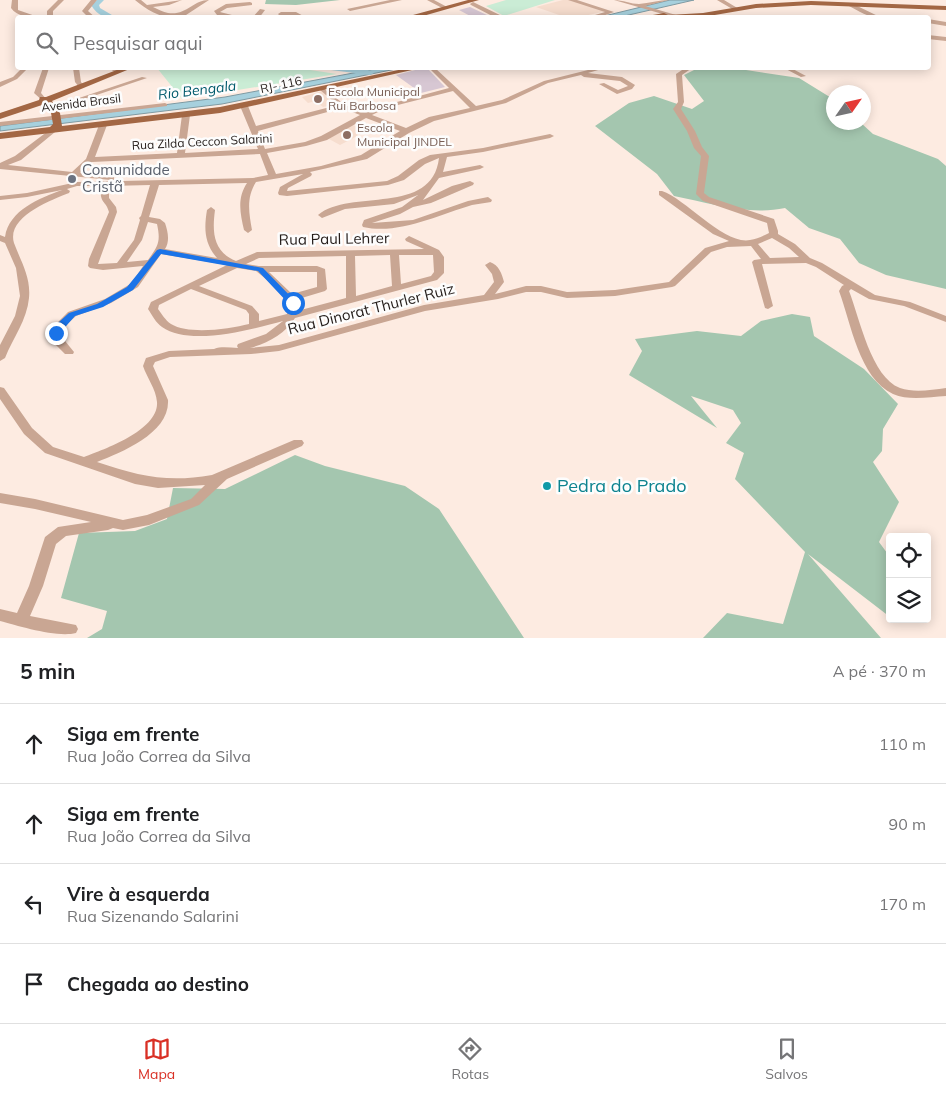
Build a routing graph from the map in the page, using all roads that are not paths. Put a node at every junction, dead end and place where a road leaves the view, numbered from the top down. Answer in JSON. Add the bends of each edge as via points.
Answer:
{"nodes":[{"id":1,"x":15,"y":0,"type":"edge"},
{"id":2,"x":62,"y":0,"type":"edge"},
{"id":3,"x":94,"y":0,"type":"edge"},
{"id":4,"x":138,"y":0,"type":"edge"},
{"id":5,"x":179,"y":0,"type":"edge"},
{"id":6,"x":206,"y":0,"type":"edge"},
{"id":7,"x":399,"y":0,"type":"edge"},
{"id":8,"x":430,"y":0,"type":"edge"},
{"id":9,"x":487,"y":0,"type":"edge"},
{"id":10,"x":571,"y":0,"type":"edge"},
{"id":11,"x":618,"y":0,"type":"edge"},
{"id":12,"x":666,"y":0,"type":"edge"},
{"id":13,"x":720,"y":0,"type":"edge"},
{"id":14,"x":475,"y":2,"type":"edge"},
{"id":15,"x":250,"y":4,"type":"dead end"},
{"id":16,"x":849,"y":4,"type":"junction"},
{"id":17,"x":145,"y":6,"type":"junction"},
{"id":18,"x":639,"y":6,"type":"junction"},
{"id":19,"x":946,"y":8,"type":"edge"},
{"id":20,"x":350,"y":9,"type":"dead end"},
{"id":21,"x":736,"y":9,"type":"junction"},
{"id":22,"x":262,"y":10,"type":"dead end"},
{"id":23,"x":441,"y":10,"type":"junction"},
{"id":24,"x":281,"y":14,"type":"dead end"},
{"id":25,"x":709,"y":14,"type":"junction"},
{"id":26,"x":31,"y":15,"type":"edge"},
{"id":27,"x":51,"y":15,"type":"edge"},
{"id":28,"x":89,"y":15,"type":"edge"},
{"id":29,"x":166,"y":15,"type":"joint"},
{"id":30,"x":224,"y":15,"type":"edge"},
{"id":31,"x":258,"y":15,"type":"edge"},
{"id":32,"x":298,"y":15,"type":"edge"},
{"id":33,"x":418,"y":15,"type":"edge"},
{"id":34,"x":426,"y":15,"type":"edge"},
{"id":35,"x":497,"y":15,"type":"edge"},
{"id":36,"x":600,"y":15,"type":"edge"},
{"id":37,"x":659,"y":15,"type":"edge"},
{"id":38,"x":673,"y":15,"type":"joint"},
{"id":39,"x":698,"y":15,"type":"edge"},
{"id":40,"x":871,"y":15,"type":"edge"},
{"id":41,"x":931,"y":22,"type":"edge"},
{"id":42,"x":946,"y":24,"type":"edge"},
{"id":43,"x":931,"y":38,"type":"edge"},
{"id":44,"x":946,"y":39,"type":"edge"},
{"id":45,"x":22,"y":70,"type":"edge"},
{"id":46,"x":46,"y":70,"type":"edge"},
{"id":47,"x":76,"y":70,"type":"edge"},
{"id":48,"x":114,"y":70,"type":"edge"},
{"id":49,"x":408,"y":70,"type":"edge"},
{"id":50,"x":434,"y":70,"type":"edge"},
{"id":51,"x":593,"y":70,"type":"edge"},
{"id":52,"x":686,"y":70,"type":"edge"},
{"id":53,"x":791,"y":70,"type":"edge"},
{"id":54,"x":576,"y":74,"type":"junction"},
{"id":55,"x":802,"y":76,"type":"dead end"},
{"id":56,"x":144,"y":78,"type":"dead end"},
{"id":57,"x":602,"y":84,"type":"dead end"},
{"id":58,"x":0,"y":85,"type":"edge"},
{"id":59,"x":80,"y":85,"type":"junction"},
{"id":60,"x":322,"y":89,"type":"junction"},
{"id":61,"x":454,"y":89,"type":"junction"},
{"id":62,"x":45,"y":100,"type":"junction"},
{"id":63,"x":165,"y":104,"type":"dead end"},
{"id":64,"x":244,"y":106,"type":"junction"},
{"id":65,"x":344,"y":106,"type":"junction"},
{"id":66,"x":474,"y":108,"type":"junction"},
{"id":67,"x":0,"y":114,"type":"edge"},
{"id":68,"x":186,"y":114,"type":"junction"},
{"id":69,"x":365,"y":115,"type":"junction"},
{"id":70,"x":56,"y":120,"type":"junction"},
{"id":71,"x":0,"y":124,"type":"edge"},
{"id":72,"x":103,"y":125,"type":"junction"},
{"id":73,"x":256,"y":129,"type":"junction"},
{"id":74,"x":406,"y":130,"type":"junction"},
{"id":75,"x":0,"y":136,"type":"edge"},
{"id":76,"x":550,"y":136,"type":"dead end"},
{"id":77,"x":264,"y":151,"type":"junction"},
{"id":78,"x":181,"y":155,"type":"junction"},
{"id":79,"x":443,"y":155,"type":"junction"},
{"id":80,"x":18,"y":158,"type":"junction"},
{"id":81,"x":90,"y":160,"type":"junction"},
{"id":82,"x":0,"y":167,"type":"edge"},
{"id":83,"x":480,"y":167,"type":"dead end"},
{"id":84,"x":15,"y":168,"type":"junction"},
{"id":85,"x":321,"y":168,"type":"junction"},
{"id":86,"x":74,"y":174,"type":"junction"},
{"id":87,"x":437,"y":176,"type":"junction"},
{"id":88,"x":273,"y":177,"type":"junction"},
{"id":89,"x":253,"y":180,"type":"junction"},
{"id":90,"x":155,"y":183,"type":"junction"},
{"id":91,"x":470,"y":183,"type":"dead end"},
{"id":92,"x":136,"y":184,"type":"junction"},
{"id":93,"x":106,"y":186,"type":"junction"},
{"id":94,"x":428,"y":189,"type":"junction"},
{"id":95,"x":662,"y":193,"type":"dead end"},
{"id":96,"x":0,"y":198,"type":"edge"},
{"id":97,"x":488,"y":200,"type":"dead end"},
{"id":98,"x":413,"y":205,"type":"junction"},
{"id":99,"x":210,"y":210,"type":"dead end"},
{"id":100,"x":322,"y":214,"type":"dead end"},
{"id":101,"x":144,"y":218,"type":"junction"},
{"id":102,"x":248,"y":230,"type":"dead end"},
{"id":103,"x":773,"y":235,"type":"junction"},
{"id":104,"x":409,"y":239,"type":"dead end"},
{"id":105,"x":4,"y":240,"type":"edge"},
{"id":106,"x":749,"y":243,"type":"junction"},
{"id":107,"x":160,"y":252,"type":"junction"},
{"id":108,"x":394,"y":252,"type":"junction"},
{"id":109,"x":436,"y":252,"type":"junction"},
{"id":110,"x":350,"y":253,"type":"junction"},
{"id":111,"x":807,"y":260,"type":"junction"},
{"id":112,"x":767,"y":261,"type":"junction"},
{"id":113,"x":150,"y":264,"type":"junction"},
{"id":114,"x":234,"y":264,"type":"junction"},
{"id":115,"x":120,"y":265,"type":"junction"},
{"id":116,"x":490,"y":265,"type":"dead end"},
{"id":117,"x":260,"y":269,"type":"junction"},
{"id":118,"x":191,"y":286,"type":"junction"},
{"id":119,"x":852,"y":286,"type":"junction"},
{"id":120,"x":397,"y":287,"type":"junction"},
{"id":121,"x":290,"y":298,"type":"junction"},
{"id":122,"x":487,"y":298,"type":"junction"},
{"id":123,"x":351,"y":299,"type":"junction"},
{"id":124,"x":768,"y":306,"type":"dead end"},
{"id":125,"x":290,"y":317,"type":"junction"},
{"id":126,"x":946,"y":319,"type":"edge"},
{"id":127,"x":254,"y":325,"type":"junction"},
{"id":128,"x":68,"y":352,"type":"dead end"},
{"id":129,"x":215,"y":352,"type":"junction"},
{"id":130,"x":0,"y":358,"type":"edge"},
{"id":131,"x":0,"y":390,"type":"edge"},
{"id":132,"x":946,"y":392,"type":"edge"},
{"id":133,"x":298,"y":443,"type":"dead end"},
{"id":134,"x":84,"y":462,"type":"junction"},
{"id":135,"x":222,"y":477,"type":"junction"},
{"id":136,"x":0,"y":498,"type":"edge"},
{"id":137,"x":113,"y":524,"type":"junction"},
{"id":138,"x":0,"y":615,"type":"edge"},
{"id":139,"x":21,"y":620,"type":"junction"},
{"id":140,"x":71,"y":629,"type":"dead end"}],
"edges":[{"from":1,"to":26,"type":"street","via":[[16,11]]},
{"from":2,"to":27,"type":"street","via":[[50,10]]},
{"from":3,"to":28,"type":"street","via":[[85,11]]},
{"from":4,"to":17,"type":"street"},
{"from":5,"to":17,"type":"street"},
{"from":6,"to":29,"type":"street","via":[[184,14]]},
{"from":7,"to":20,"type":"street"},
{"from":8,"to":23,"type":"street"},
{"from":9,"to":14,"type":"main road"},
{"from":10,"to":36,"type":"street","via":[[611,12]]},
{"from":11,"to":18,"type":"street"},
{"from":12,"to":18,"type":"street"},
{"from":13,"to":21,"type":"street"},
{"from":14,"to":23,"type":"main road"},
{"from":14,"to":35,"type":"street"},
{"from":15,"to":30,"type":"street","via":[[226,6],[217,12]]},
{"from":16,"to":19,"type":"main road"},
{"from":16,"to":21,"type":"main road"},
{"from":16,"to":40,"type":"street"},
{"from":17,"to":29,"type":"street"},
{"from":18,"to":37,"type":"street"},
{"from":21,"to":25,"type":"main road"},
{"from":22,"to":31,"type":"street"},
{"from":23,"to":33,"type":"main road"},
{"from":23,"to":34,"type":"main road"},
{"from":24,"to":32,"type":"street"},
{"from":25,"to":38,"type":"main road"},
{"from":25,"to":39,"type":"main road"},
{"from":37,"to":38,"type":"main road"},
{"from":41,"to":42,"type":"street"},
{"from":43,"to":44,"type":"street"},
{"from":45,"to":58,"type":"street","via":[[15,78]]},
{"from":46,"to":62,"type":"street","via":[[37,93]]},
{"from":47,"to":59,"type":"street"},
{"from":48,"to":59,"type":"main road"},
{"from":49,"to":60,"type":"main road","name":"RJ- 116"},
{"from":50,"to":61,"type":"street"},
{"from":51,"to":54,"type":"street"},
{"from":52,"to":103,"type":"street","via":[[679,74],[682,102],[677,109],[704,156],[700,194],[711,202],[771,221]]},
{"from":53,"to":55,"type":"street"},
{"from":54,"to":57,"type":"street","via":[[622,79],[632,85],[617,92]]},
{"from":54,"to":66,"type":"street","via":[[546,82],[509,101]]},
{"from":56,"to":70,"type":"street"},
{"from":59,"to":62,"type":"main road"},
{"from":60,"to":64,"type":"main road","name":"RJ- 116"},
{"from":60,"to":65,"type":"street"},
{"from":61,"to":66,"type":"street"},
{"from":61,"to":69,"type":"street","name":"Rua Zilda Ceccon Salarini"},
{"from":62,"to":67,"type":"main road"},
{"from":62,"to":70,"type":"main road"},
{"from":63,"to":70,"type":"street","name":"Avenida Brasil"},
{"from":64,"to":68,"type":"main road","name":"RJ- 116"},
{"from":64,"to":73,"type":"street"},
{"from":65,"to":69,"type":"street"},
{"from":65,"to":73,"type":"street"},
{"from":66,"to":74,"type":"street"},
{"from":68,"to":72,"type":"main road","name":"RJ- 116"},
{"from":68,"to":78,"type":"street"},
{"from":69,"to":74,"type":"street"},
{"from":69,"to":77,"type":"street","name":"Rua Zilda Ceccon Salarini","via":[[316,142]]},
{"from":70,"to":71,"type":"street","name":"Avenida Brasil"},
{"from":70,"to":72,"type":"main road","name":"RJ- 116"},
{"from":70,"to":75,"type":"main road","name":"RJ- 116"},
{"from":70,"to":80,"type":"street"},
{"from":72,"to":81,"type":"street"},
{"from":73,"to":77,"type":"street"},
{"from":74,"to":85,"type":"street","via":[[364,157]]},
{"from":76,"to":79,"type":"street"},
{"from":77,"to":78,"type":"street","name":"Rua Zilda Ceccon Salarini"},
{"from":77,"to":88,"type":"street"},
{"from":78,"to":81,"type":"street","name":"Rua Zilda Ceccon Salarini"},
{"from":79,"to":85,"type":"street","via":[[427,159],[388,184],[282,193],[291,182]]},
{"from":79,"to":87,"type":"street","via":[[443,165]]},
{"from":80,"to":82,"type":"street"},
{"from":80,"to":84,"type":"street"},
{"from":81,"to":86,"type":"street"},
{"from":82,"to":84,"type":"street"},
{"from":83,"to":87,"type":"street"},
{"from":84,"to":86,"type":"street"},
{"from":85,"to":88,"type":"street"},
{"from":86,"to":92,"type":"street"},
{"from":87,"to":94,"type":"street"},
{"from":88,"to":89,"type":"street"},
{"from":89,"to":90,"type":"street"},
{"from":89,"to":102,"type":"street","via":[[244,195]]},
{"from":90,"to":92,"type":"street"},
{"from":90,"to":101,"type":"street"},
{"from":91,"to":98,"type":"street","via":[[450,189],[426,203]]},
{"from":92,"to":93,"type":"street"},
{"from":92,"to":96,"type":"street","via":[[77,184]]},
{"from":93,"to":105,"type":"street","via":[[67,191],[33,206],[17,218]]},
{"from":93,"to":115,"type":"street","via":[[105,202],[113,212],[93,264],[99,267]]},
{"from":94,"to":98,"type":"street"},
{"from":94,"to":100,"type":"street","via":[[394,202],[343,207]]},
{"from":95,"to":106,"type":"street","via":[[716,232]]},
{"from":97,"to":98,"type":"street","via":[[414,222],[365,224]]},
{"from":99,"to":114,"type":"street","via":[[209,239],[214,249]]},
{"from":101,"to":107,"type":"street","via":[[157,220],[163,228]]},
{"from":101,"to":115,"type":"street","via":[[136,244]]},
{"from":103,"to":106,"type":"street"},
{"from":103,"to":111,"type":"street"},
{"from":104,"to":109,"type":"street"},
{"from":105,"to":130,"type":"street","via":[[24,275],[25,289],[20,315]]},
{"from":106,"to":112,"type":"street"},
{"from":106,"to":122,"type":"street","name":"Rua Dinorat Thurler Ruiz","via":[[720,246],[704,253],[672,284],[615,293],[567,295],[534,288]]},
{"from":107,"to":113,"type":"street"},
{"from":107,"to":114,"type":"street"},
{"from":108,"to":109,"type":"street","name":"Rua Paul Lehrer"},
{"from":108,"to":110,"type":"street","name":"Rua Paul Lehrer"},
{"from":108,"to":120,"type":"street"},
{"from":109,"to":120,"type":"street","via":[[439,273],[434,278]]},
{"from":110,"to":114,"type":"street","name":"Rua Paul Lehrer","via":[[257,255]]},
{"from":110,"to":123,"type":"street"},
{"from":111,"to":112,"type":"street"},
{"from":111,"to":119,"type":"street"},
{"from":112,"to":124,"type":"street","via":[[757,262]]},
{"from":113,"to":115,"type":"street"},
{"from":113,"to":128,"type":"street","via":[[130,289],[67,318],[56,336]]},
{"from":114,"to":117,"type":"street"},
{"from":114,"to":118,"type":"street","name":"Rua Paul Lehrer"},
{"from":116,"to":122,"type":"street","via":[[499,282]]},
{"from":117,"to":121,"type":"street"},
{"from":117,"to":121,"type":"street","via":[[322,271],[322,289]]},
{"from":118,"to":127,"type":"street","via":[[249,308],[254,314]]},
{"from":118,"to":127,"type":"street","name":"Rua Paul Lehrer","via":[[154,304],[153,309],[166,324],[181,330],[214,332]]},
{"from":119,"to":126,"type":"street","via":[[872,297],[907,304]]},
{"from":119,"to":132,"type":"street","via":[[844,291],[878,380],[902,393]]},
{"from":120,"to":123,"type":"street"},
{"from":121,"to":125,"type":"street","via":[[294,309]]},
{"from":122,"to":129,"type":"street","name":"Rua Dinorat Thurler Ruiz","via":[[424,308],[279,348]]},
{"from":123,"to":125,"type":"street"},
{"from":125,"to":127,"type":"street"},
{"from":125,"to":129,"type":"street","name":"Rua Dinorat Thurler Ruiz","via":[[266,339]]},
{"from":129,"to":134,"type":"street","name":"Rua Dinorat Thurler Ruiz","via":[[169,354],[150,360],[148,366],[161,393],[163,406],[157,418],[148,430],[132,441]]},
{"from":131,"to":134,"type":"street","via":[[39,443],[56,453]]},
{"from":133,"to":135,"type":"street"},
{"from":134,"to":135,"type":"street","via":[[113,473],[158,483],[198,482]]},
{"from":135,"to":137,"type":"street","via":[[206,494],[182,508],[136,524]]},
{"from":136,"to":137,"type":"street"},
{"from":137,"to":139,"type":"street","via":[[68,530],[54,537],[47,545],[36,586]]},
{"from":138,"to":139,"type":"street"},
{"from":139,"to":140,"type":"street"}]}
